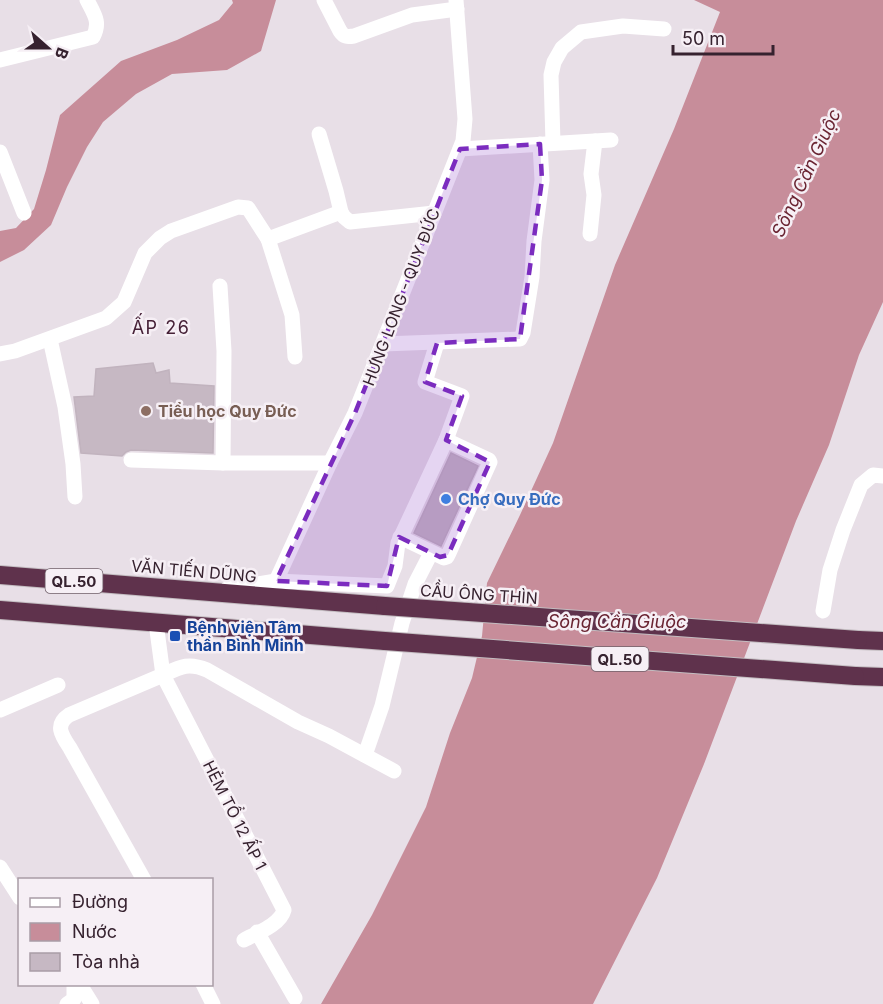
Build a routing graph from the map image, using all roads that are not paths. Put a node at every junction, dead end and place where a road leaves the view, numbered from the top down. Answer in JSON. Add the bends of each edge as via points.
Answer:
{"nodes":[{"id":1,"x":87,"y":0,"type":"edge"},
{"id":2,"x":324,"y":0,"type":"edge"},
{"id":3,"x":456,"y":5,"type":"edge"},
{"id":4,"x":664,"y":29,"type":"dead end"},
{"id":5,"x":0,"y":60,"type":"edge"},
{"id":6,"x":319,"y":134,"type":"dead end"},
{"id":7,"x":611,"y":140,"type":"dead end"},
{"id":8,"x":595,"y":141,"type":"junction"},
{"id":9,"x":546,"y":144,"type":"junction"},
{"id":10,"x":460,"y":149,"type":"junction"},
{"id":11,"x":0,"y":152,"type":"edge"},
{"id":12,"x":24,"y":213,"type":"dead end"},
{"id":13,"x":341,"y":213,"type":"junction"},
{"id":14,"x":434,"y":213,"type":"junction"},
{"id":15,"x":590,"y":234,"type":"dead end"},
{"id":16,"x":268,"y":239,"type":"junction"},
{"id":17,"x":220,"y":286,"type":"dead end"},
{"id":18,"x":50,"y":339,"type":"junction"},
{"id":19,"x":437,"y":343,"type":"junction"},
{"id":20,"x":383,"y":344,"type":"junction"},
{"id":21,"x":0,"y":354,"type":"edge"},
{"id":22,"x":294,"y":357,"type":"dead end"},
{"id":23,"x":446,"y":440,"type":"junction"},
{"id":24,"x":131,"y":460,"type":"dead end"},
{"id":25,"x":223,"y":463,"type":"junction"},
{"id":26,"x":330,"y":463,"type":"junction"},
{"id":27,"x":882,"y":472,"type":"edge"},
{"id":28,"x":75,"y":497,"type":"dead end"},
{"id":29,"x":400,"y":537,"type":"junction"},
{"id":30,"x":431,"y":553,"type":"junction"},
{"id":31,"x":0,"y":575,"type":"edge"},
{"id":32,"x":276,"y":581,"type":"junction"},
{"id":33,"x":212,"y":592,"type":"junction"},
{"id":34,"x":385,"y":606,"type":"joint"},
{"id":35,"x":0,"y":610,"type":"edge"},
{"id":36,"x":823,"y":610,"type":"dead end"},
{"id":37,"x":156,"y":623,"type":"junction"},
{"id":38,"x":883,"y":641,"type":"edge"},
{"id":39,"x":163,"y":675,"type":"junction"},
{"id":40,"x":883,"y":677,"type":"edge"},
{"id":41,"x":58,"y":685,"type":"dead end"},
{"id":42,"x":0,"y":710,"type":"edge"},
{"id":43,"x":365,"y":755,"type":"junction"},
{"id":44,"x":394,"y":771,"type":"dead end"},
{"id":45,"x":0,"y":867,"type":"edge"},
{"id":46,"x":143,"y":878,"type":"edge"},
{"id":47,"x":18,"y":894,"type":"edge"},
{"id":48,"x":76,"y":986,"type":"edge"},
{"id":49,"x":79,"y":986,"type":"edge"},
{"id":50,"x":204,"y":986,"type":"edge"},
{"id":51,"x":295,"y":998,"type":"dead end"},
{"id":52,"x":67,"y":1004,"type":"edge"},
{"id":53,"x":92,"y":1004,"type":"edge"},
{"id":54,"x":213,"y":1004,"type":"edge"}],
"edges":[{"from":1,"to":5,"type":"street","via":[[97,24],[93,37]]},
{"from":2,"to":3,"type":"street","via":[[342,35],[347,37]]},
{"from":3,"to":10,"type":"street","name":"HƯNG LONG - QUY ĐỨC","via":[[465,119]]},
{"from":4,"to":9,"type":"street","via":[[623,27],[580,32],[562,48],[551,75]]},
{"from":6,"to":13,"type":"street"},
{"from":7,"to":8,"type":"street"},
{"from":8,"to":9,"type":"street"},
{"from":8,"to":15,"type":"street"},
{"from":9,"to":10,"type":"street"},
{"from":9,"to":19,"type":"street","via":[[532,277],[520,339]]},
{"from":10,"to":14,"type":"street","name":"HƯNG LONG - QUY ĐỨC"},
{"from":11,"to":12,"type":"street"},
{"from":13,"to":14,"type":"street","via":[[350,222]]},
{"from":13,"to":16,"type":"street"},
{"from":14,"to":20,"type":"street","name":"HƯNG LONG - QUY ĐỨC"},
{"from":16,"to":18,"type":"street","via":[[248,208],[238,207],[171,231],[145,253],[124,302],[106,318]]},
{"from":16,"to":22,"type":"street","via":[[292,315]]},
{"from":17,"to":25,"type":"street"},
{"from":18,"to":21,"type":"street"},
{"from":18,"to":28,"type":"street","via":[[65,407]]},
{"from":19,"to":20,"type":"street"},
{"from":19,"to":23,"type":"street","via":[[424,382],[462,396]]},
{"from":20,"to":26,"type":"street","name":"HƯNG LONG - QUY ĐỨC","via":[[356,413]]},
{"from":23,"to":29,"type":"street"},
{"from":23,"to":30,"type":"street","via":[[490,462],[448,555],[444,558]]},
{"from":24,"to":25,"type":"street"},
{"from":25,"to":26,"type":"street"},
{"from":26,"to":32,"type":"street","name":"HƯNG LONG - QUY ĐỨC"},
{"from":27,"to":36,"type":"street","via":[[861,485],[830,570]]},
{"from":29,"to":30,"type":"street"},
{"from":29,"to":32,"type":"street","via":[[387,586]]},
{"from":30,"to":43,"type":"street","via":[[402,622],[382,706]]},
{"from":31,"to":33,"type":"highway","name":"VĂN TIẾN DŨNG","number":"QL.50"},
{"from":32,"to":33,"type":"street"},
{"from":33,"to":34,"type":"highway","name":"VĂN TIẾN DŨNG","number":"QL.50"},
{"from":34,"to":38,"type":"highway","name":"CẦU ÔNG THÌN","number":"QL.50","bridge":true},
{"from":35,"to":37,"type":"highway","number":"QL.50"},
{"from":37,"to":39,"type":"street"},
{"from":37,"to":40,"type":"highway","number":"QL.50","bridge":true},
{"from":39,"to":43,"type":"street","via":[[187,665],[198,666]]},
{"from":39,"to":46,"type":"street","via":[[69,715],[60,726],[62,737]]},
{"from":39,"to":51,"type":"street","name":"HẺM TỔ 12 ẤP 1","via":[[284,910],[276,922],[251,936]]},
{"from":41,"to":42,"type":"street"},
{"from":43,"to":44,"type":"street"},
{"from":45,"to":47,"type":"street"},
{"from":48,"to":52,"type":"street","via":[[74,999]]},
{"from":49,"to":53,"type":"street"},
{"from":50,"to":54,"type":"street"}]}
